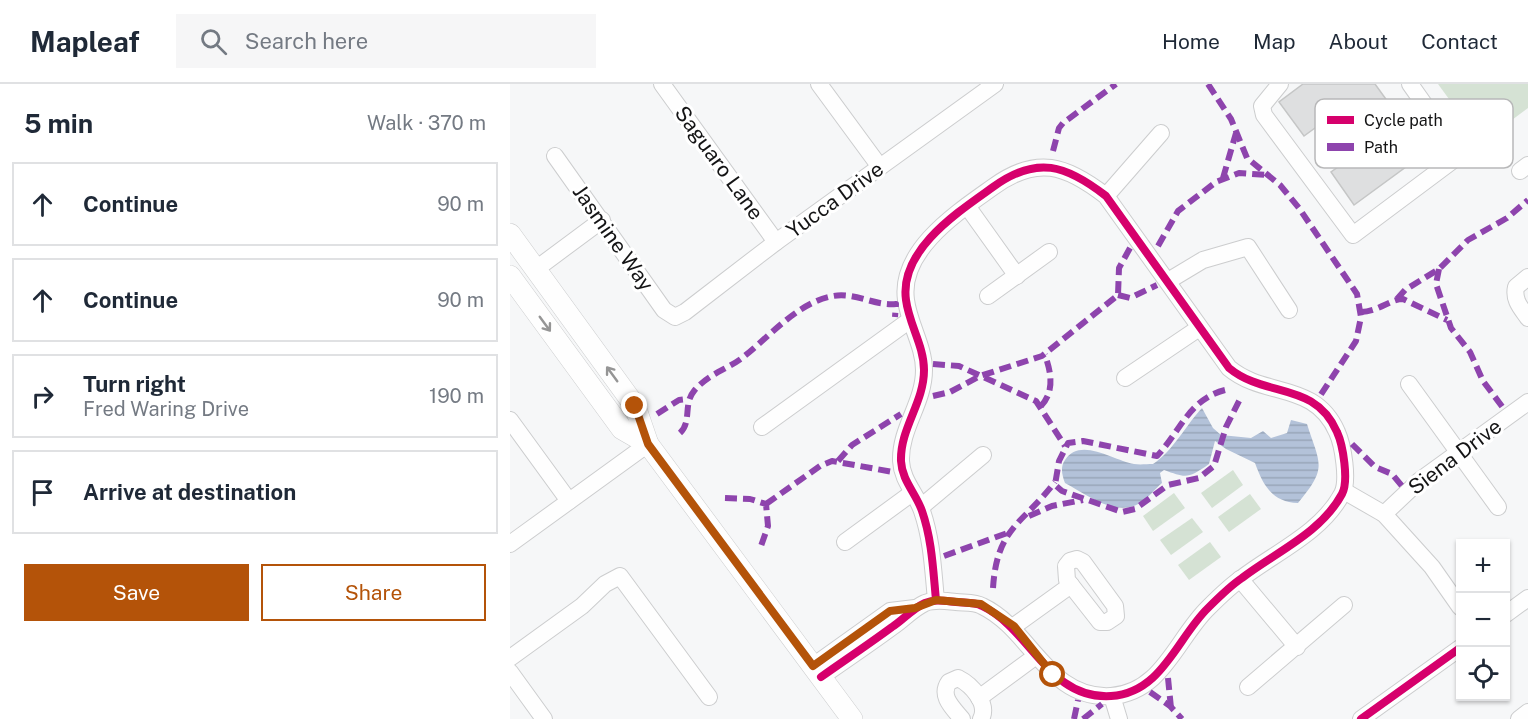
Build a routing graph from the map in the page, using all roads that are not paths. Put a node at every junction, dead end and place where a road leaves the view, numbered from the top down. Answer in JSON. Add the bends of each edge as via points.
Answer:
{"nodes":[{"id":1,"x":662,"y":84,"type":"edge"},
{"id":2,"x":819,"y":84,"type":"edge"},
{"id":3,"x":1280,"y":84,"type":"edge"},
{"id":4,"x":1410,"y":84,"type":"edge"},
{"id":5,"x":984,"y":87,"type":"edge"},
{"id":6,"x":1421,"y":99,"type":"edge"},
{"id":7,"x":1161,"y":133,"type":"dead end"},
{"id":8,"x":555,"y":156,"type":"dead end"},
{"id":9,"x":880,"y":167,"type":"junction"},
{"id":10,"x":1443,"y":168,"type":"edge"},
{"id":11,"x":1106,"y":196,"type":"junction"},
{"id":12,"x":967,"y":206,"type":"junction"},
{"id":13,"x":602,"y":220,"type":"junction"},
{"id":14,"x":510,"y":234,"type":"edge"},
{"id":15,"x":776,"y":242,"type":"junction"},
{"id":16,"x":1049,"y":252,"type":"dead end"},
{"id":17,"x":510,"y":257,"type":"edge"},
{"id":18,"x":536,"y":269,"type":"junction"},
{"id":19,"x":510,"y":276,"type":"edge"},
{"id":20,"x":1017,"y":276,"type":"junction"},
{"id":21,"x":1528,"y":277,"type":"edge"},
{"id":22,"x":1168,"y":282,"type":"junction"},
{"id":23,"x":988,"y":296,"type":"dead end"},
{"id":24,"x":1289,"y":310,"type":"dead end"},
{"id":25,"x":675,"y":317,"type":"joint"},
{"id":26,"x":1528,"y":318,"type":"edge"},
{"id":27,"x":910,"y":320,"type":"junction"},
{"id":28,"x":1199,"y":328,"type":"junction"},
{"id":29,"x":1125,"y":378,"type":"dead end"},
{"id":30,"x":1409,"y":384,"type":"dead end"},
{"id":31,"x":1528,"y":402,"type":"edge"},
{"id":32,"x":510,"y":420,"type":"edge"},
{"id":33,"x":762,"y":427,"type":"dead end"},
{"id":34,"x":648,"y":444,"type":"junction"},
{"id":35,"x":1458,"y":452,"type":"junction"},
{"id":36,"x":983,"y":455,"type":"dead end"},
{"id":37,"x":1344,"y":491,"type":"junction"},
{"id":38,"x":916,"y":500,"type":"junction"},
{"id":39,"x":569,"y":501,"type":"junction"},
{"id":40,"x":1498,"y":507,"type":"dead end"},
{"id":41,"x":1384,"y":514,"type":"junction"},
{"id":42,"x":845,"y":542,"type":"dead end"},
{"id":43,"x":510,"y":544,"type":"edge"},
{"id":44,"x":1240,"y":579,"type":"junction"},
{"id":45,"x":1071,"y":585,"type":"dead end"},
{"id":46,"x":1528,"y":598,"type":"edge"},
{"id":47,"x":936,"y":600,"type":"junction"},
{"id":48,"x":1456,"y":600,"type":"edge"},
{"id":49,"x":1344,"y":605,"type":"dead end"},
{"id":50,"x":1510,"y":612,"type":"edge"},
{"id":51,"x":1014,"y":626,"type":"junction"},
{"id":52,"x":1297,"y":646,"type":"junction"},
{"id":53,"x":1456,"y":652,"type":"edge"},
{"id":54,"x":1036,"y":656,"type":"junction"},
{"id":55,"x":510,"y":658,"type":"edge"},
{"id":56,"x":817,"y":671,"type":"junction"},
{"id":57,"x":510,"y":672,"type":"edge"},
{"id":58,"x":1248,"y":687,"type":"dead end"},
{"id":59,"x":1112,"y":696,"type":"junction"},
{"id":60,"x":709,"y":697,"type":"dead end"},
{"id":61,"x":979,"y":698,"type":"junction"},
{"id":62,"x":1528,"y":712,"type":"edge"},
{"id":63,"x":544,"y":719,"type":"edge"},
{"id":64,"x":852,"y":719,"type":"edge"},
{"id":65,"x":962,"y":719,"type":"edge"},
{"id":66,"x":981,"y":719,"type":"edge"},
{"id":67,"x":1119,"y":719,"type":"edge"},
{"id":68,"x":1361,"y":719,"type":"edge"},
{"id":69,"x":1519,"y":719,"type":"edge"}],
"edges":[{"from":1,"to":15,"type":"street","name":"Saguaro Lane"},
{"from":2,"to":9,"type":"street"},
{"from":3,"to":10,"type":"street","via":[[1262,106],[1264,115],[1353,235]]},
{"from":4,"to":6,"type":"street"},
{"from":5,"to":9,"type":"street","name":"Yucca Drive"},
{"from":7,"to":11,"type":"street"},
{"from":8,"to":13,"type":"street","name":"Jasmine Way"},
{"from":9,"to":15,"type":"street","name":"Yucca Drive"},
{"from":11,"to":12,"type":"street","via":[[1078,175],[1042,166],[1012,173]]},
{"from":11,"to":22,"type":"street"},
{"from":12,"to":20,"type":"street"},
{"from":12,"to":27,"type":"street","via":[[932,234],[912,267],[905,298]]},
{"from":13,"to":18,"type":"street"},
{"from":13,"to":25,"type":"street","name":"Jasmine Way","via":[[664,310]]},
{"from":14,"to":18,"type":"main road"},
{"from":15,"to":25,"type":"street","name":"Yucca Drive"},
{"from":16,"to":20,"type":"street"},
{"from":17,"to":18,"type":"main road","via":[[523,274]]},
{"from":34,"to":18,"type":"main road","one_way":true,"via":[[635,406]]},
{"from":19,"to":34,"type":"main road","one_way":true,"via":[[622,429]]},
{"from":20,"to":23,"type":"street"},
{"from":21,"to":26,"type":"street","via":[[1515,292],[1517,303]]},
{"from":22,"to":24,"type":"street","via":[[1203,260],[1248,247]]},
{"from":22,"to":28,"type":"street"},
{"from":27,"to":33,"type":"street"},
{"from":27,"to":38,"type":"street","via":[[924,360],[924,386],[901,451],[904,478]]},
{"from":28,"to":29,"type":"street"},
{"from":28,"to":37,"type":"street","via":[[1220,358],[1240,377],[1306,396],[1326,413],[1337,432],[1344,458]]},
{"from":30,"to":35,"type":"street"},
{"from":31,"to":35,"type":"street","name":"Siena Drive"},
{"from":32,"to":39,"type":"street"},
{"from":34,"to":39,"type":"street"},
{"from":34,"to":56,"type":"main road"},
{"from":35,"to":40,"type":"street"},
{"from":35,"to":41,"type":"street","name":"Siena Drive"},
{"from":36,"to":38,"type":"street"},
{"from":37,"to":41,"type":"street"},
{"from":37,"to":44,"type":"street","via":[[1335,507],[1311,530]]},
{"from":38,"to":42,"type":"street"},
{"from":38,"to":47,"type":"street","via":[[932,542]]},
{"from":39,"to":43,"type":"street"},
{"from":41,"to":48,"type":"street"},
{"from":44,"to":52,"type":"street"},
{"from":44,"to":59,"type":"street","via":[[1192,625],[1156,675],[1135,689]]},
{"from":45,"to":51,"type":"street"},
{"from":46,"to":50,"type":"street"},
{"from":47,"to":51,"type":"street","via":[[981,604]]},
{"from":47,"to":56,"type":"street","via":[[879,628]]},
{"from":49,"to":52,"type":"street"},
{"from":51,"to":54,"type":"street"},
{"from":52,"to":58,"type":"street"},
{"from":53,"to":68,"type":"street"},
{"from":54,"to":59,"type":"street","via":[[1064,683],[1092,694]]},
{"from":54,"to":61,"type":"street"},
{"from":55,"to":60,"type":"street","via":[[620,576]]},
{"from":56,"to":64,"type":"main road"},
{"from":57,"to":63,"type":"street"},
{"from":59,"to":67,"type":"street"},
{"from":61,"to":65,"type":"street","via":[[958,678],[946,685],[945,698]]},
{"from":61,"to":66,"type":"street","via":[[984,709]]},
{"from":62,"to":69,"type":"street"}]}
